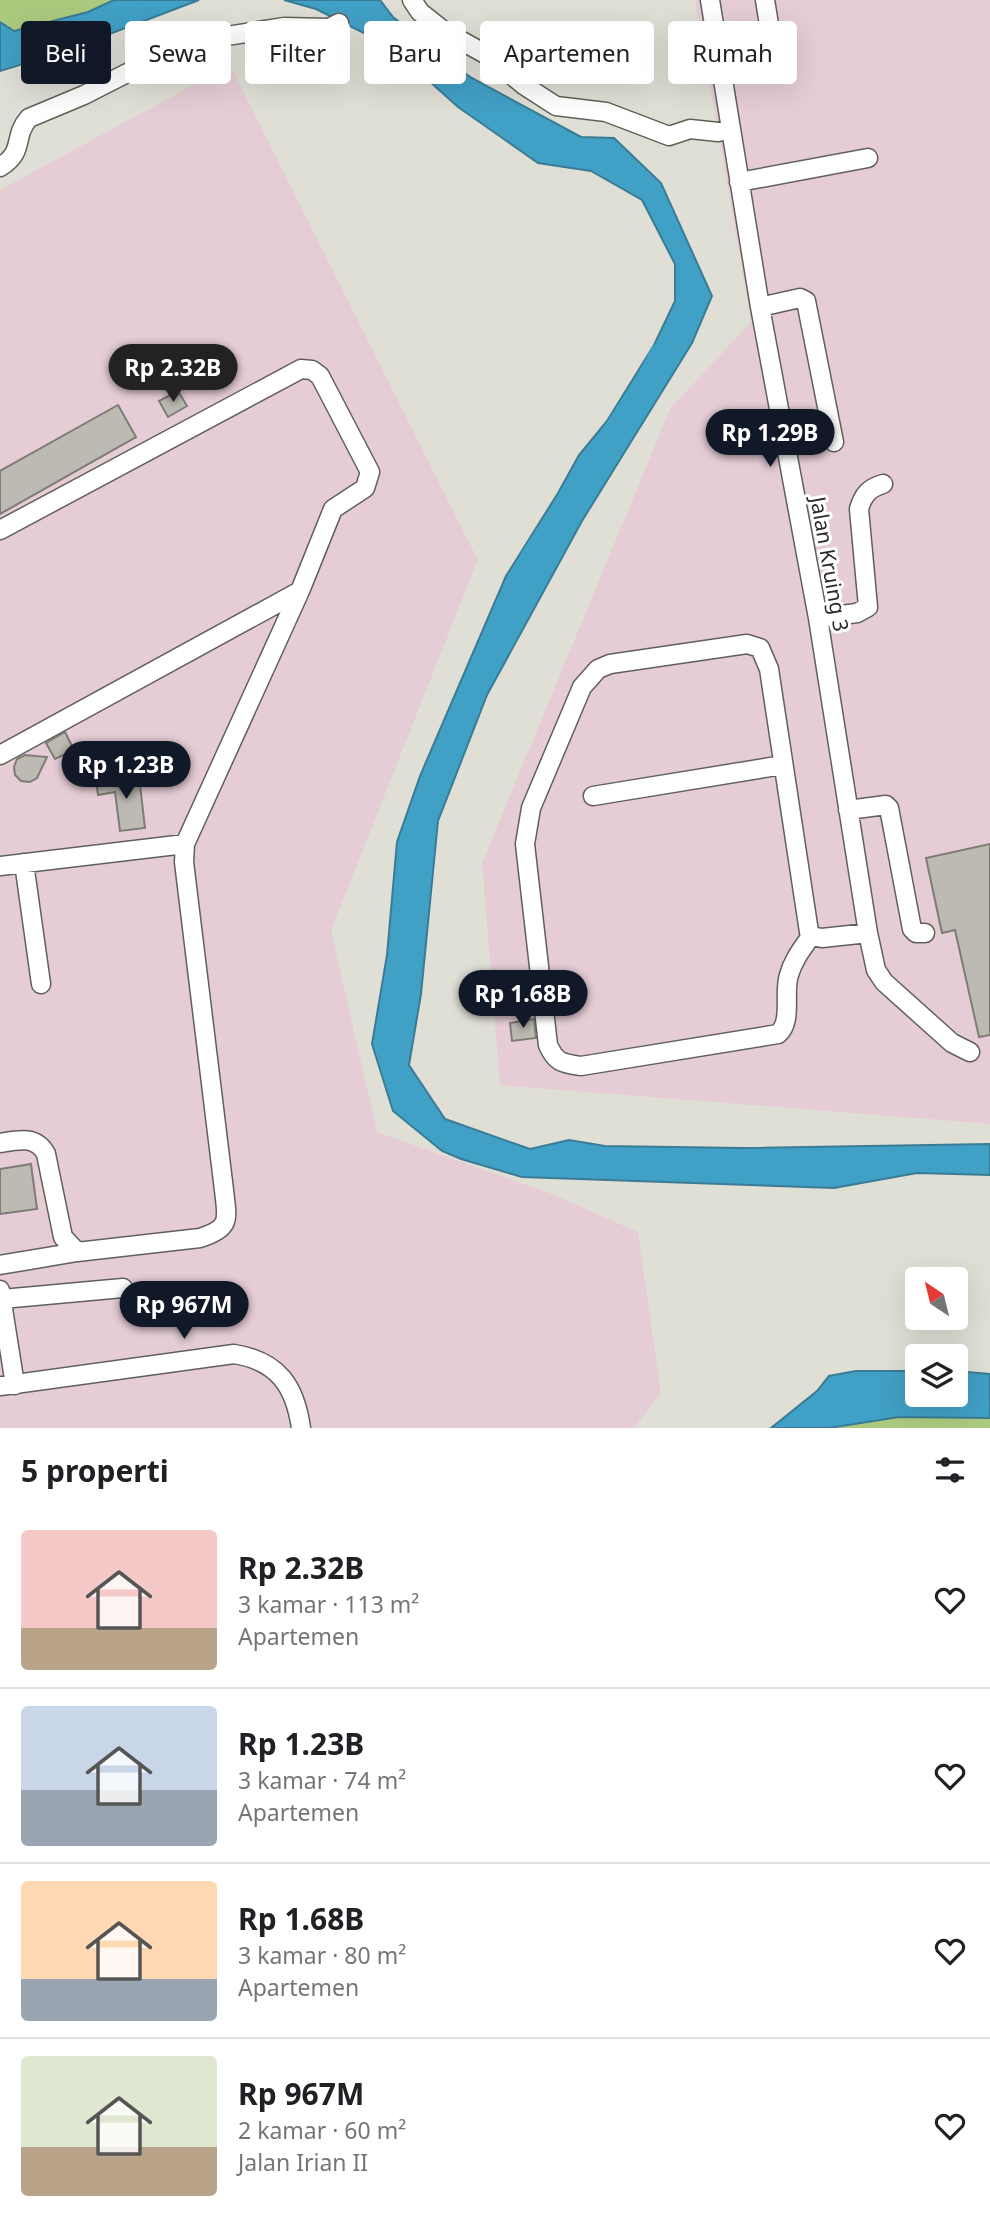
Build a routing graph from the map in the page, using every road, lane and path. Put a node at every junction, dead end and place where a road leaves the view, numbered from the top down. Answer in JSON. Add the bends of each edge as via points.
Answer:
{"nodes":[{"id":1,"x":412,"y":0,"type":"edge"},
{"id":2,"x":710,"y":0,"type":"edge"},
{"id":3,"x":765,"y":0,"type":"edge"},
{"id":4,"x":713,"y":21,"type":"edge"},
{"id":5,"x":768,"y":21,"type":"edge"},
{"id":6,"x":245,"y":32,"type":"edge"},
{"id":7,"x":723,"y":84,"type":"edge"},
{"id":8,"x":731,"y":129,"type":"junction"},
{"id":9,"x":868,"y":158,"type":"dead end"},
{"id":10,"x":0,"y":167,"type":"edge"},
{"id":11,"x":739,"y":182,"type":"junction"},
{"id":12,"x":760,"y":307,"type":"junction"},
{"id":13,"x":834,"y":442,"type":"dead end"},
{"id":14,"x":883,"y":484,"type":"dead end"},
{"id":15,"x":0,"y":530,"type":"edge"},
{"id":16,"x":300,"y":591,"type":"junction"},
{"id":17,"x":818,"y":618,"type":"junction"},
{"id":18,"x":0,"y":755,"type":"edge"},
{"id":19,"x":783,"y":765,"type":"junction"},
{"id":20,"x":593,"y":796,"type":"dead end"},
{"id":21,"x":848,"y":810,"type":"junction"},
{"id":22,"x":185,"y":844,"type":"junction"},
{"id":23,"x":24,"y":863,"type":"junction"},
{"id":24,"x":0,"y":866,"type":"edge"},
{"id":25,"x":868,"y":933,"type":"junction"},
{"id":26,"x":925,"y":933,"type":"dead end"},
{"id":27,"x":811,"y":936,"type":"junction"},
{"id":28,"x":41,"y":984,"type":"dead end"},
{"id":29,"x":970,"y":1052,"type":"dead end"},
{"id":30,"x":0,"y":1143,"type":"edge"},
{"id":31,"x":77,"y":1252,"type":"junction"},
{"id":32,"x":0,"y":1265,"type":"edge"},
{"id":33,"x":123,"y":1288,"type":"dead end"},
{"id":34,"x":1,"y":1295,"type":"edge"},
{"id":35,"x":8,"y":1385,"type":"edge"},
{"id":36,"x":300,"y":1428,"type":"edge"}],
"edges":[{"from":1,"to":8,"type":"street","via":[[419,12],[444,31],[487,55],[556,106],[606,112],[669,136],[690,129]]},
{"from":2,"to":4,"type":"street","name":"Jalan Kruing 3"},
{"from":3,"to":5,"type":"street"},
{"from":6,"to":10,"type":"street","via":[[176,50],[30,118],[19,133],[16,152]]},
{"from":7,"to":8,"type":"street","name":"Jalan Kruing 3"},
{"from":8,"to":11,"type":"street","name":"Jalan Kruing 3"},
{"from":9,"to":11,"type":"street"},
{"from":11,"to":12,"type":"street","name":"Jalan Kruing 3"},
{"from":12,"to":13,"type":"street","via":[[800,298],[806,301]]},
{"from":12,"to":17,"type":"street","name":"Jalan Kruing 3"},
{"from":14,"to":17,"type":"street","via":[[866,494],[859,509],[868,607]]},
{"from":15,"to":16,"type":"street","via":[[277,381],[301,369],[312,370],[328,388],[370,472],[365,488],[333,509]]},
{"from":16,"to":18,"type":"street"},
{"from":16,"to":22,"type":"street"},
{"from":17,"to":21,"type":"street","name":"Jalan Kruing 3"},
{"from":19,"to":20,"type":"street"},
{"from":19,"to":27,"type":"street"},
{"from":19,"to":27,"type":"street","via":[[769,669],[764,652],[756,645],[610,664],[598,669],[582,687],[531,808],[525,844],[548,1045],[560,1062],[580,1066],[778,1034],[785,1023],[787,979]]},
{"from":21,"to":25,"type":"street","name":"Jalan Kruing 3"},
{"from":21,"to":26,"type":"street","via":[[889,808],[912,929]]},
{"from":22,"to":23,"type":"street"},
{"from":22,"to":31,"type":"street","via":[[226,1223],[218,1232],[200,1238]]},
{"from":23,"to":24,"type":"street"},
{"from":23,"to":28,"type":"street"},
{"from":25,"to":27,"type":"street","via":[[822,939]]},
{"from":25,"to":29,"type":"street","name":"Jalan Kruing 3","via":[[876,970],[884,982],[952,1043]]},
{"from":30,"to":31,"type":"street","via":[[27,1140],[43,1147],[64,1237]]},
{"from":31,"to":32,"type":"street"},
{"from":33,"to":34,"type":"street"},
{"from":34,"to":35,"type":"street"},
{"from":35,"to":36,"type":"street","via":[[234,1354],[250,1356],[286,1381],[295,1396]]}]}
